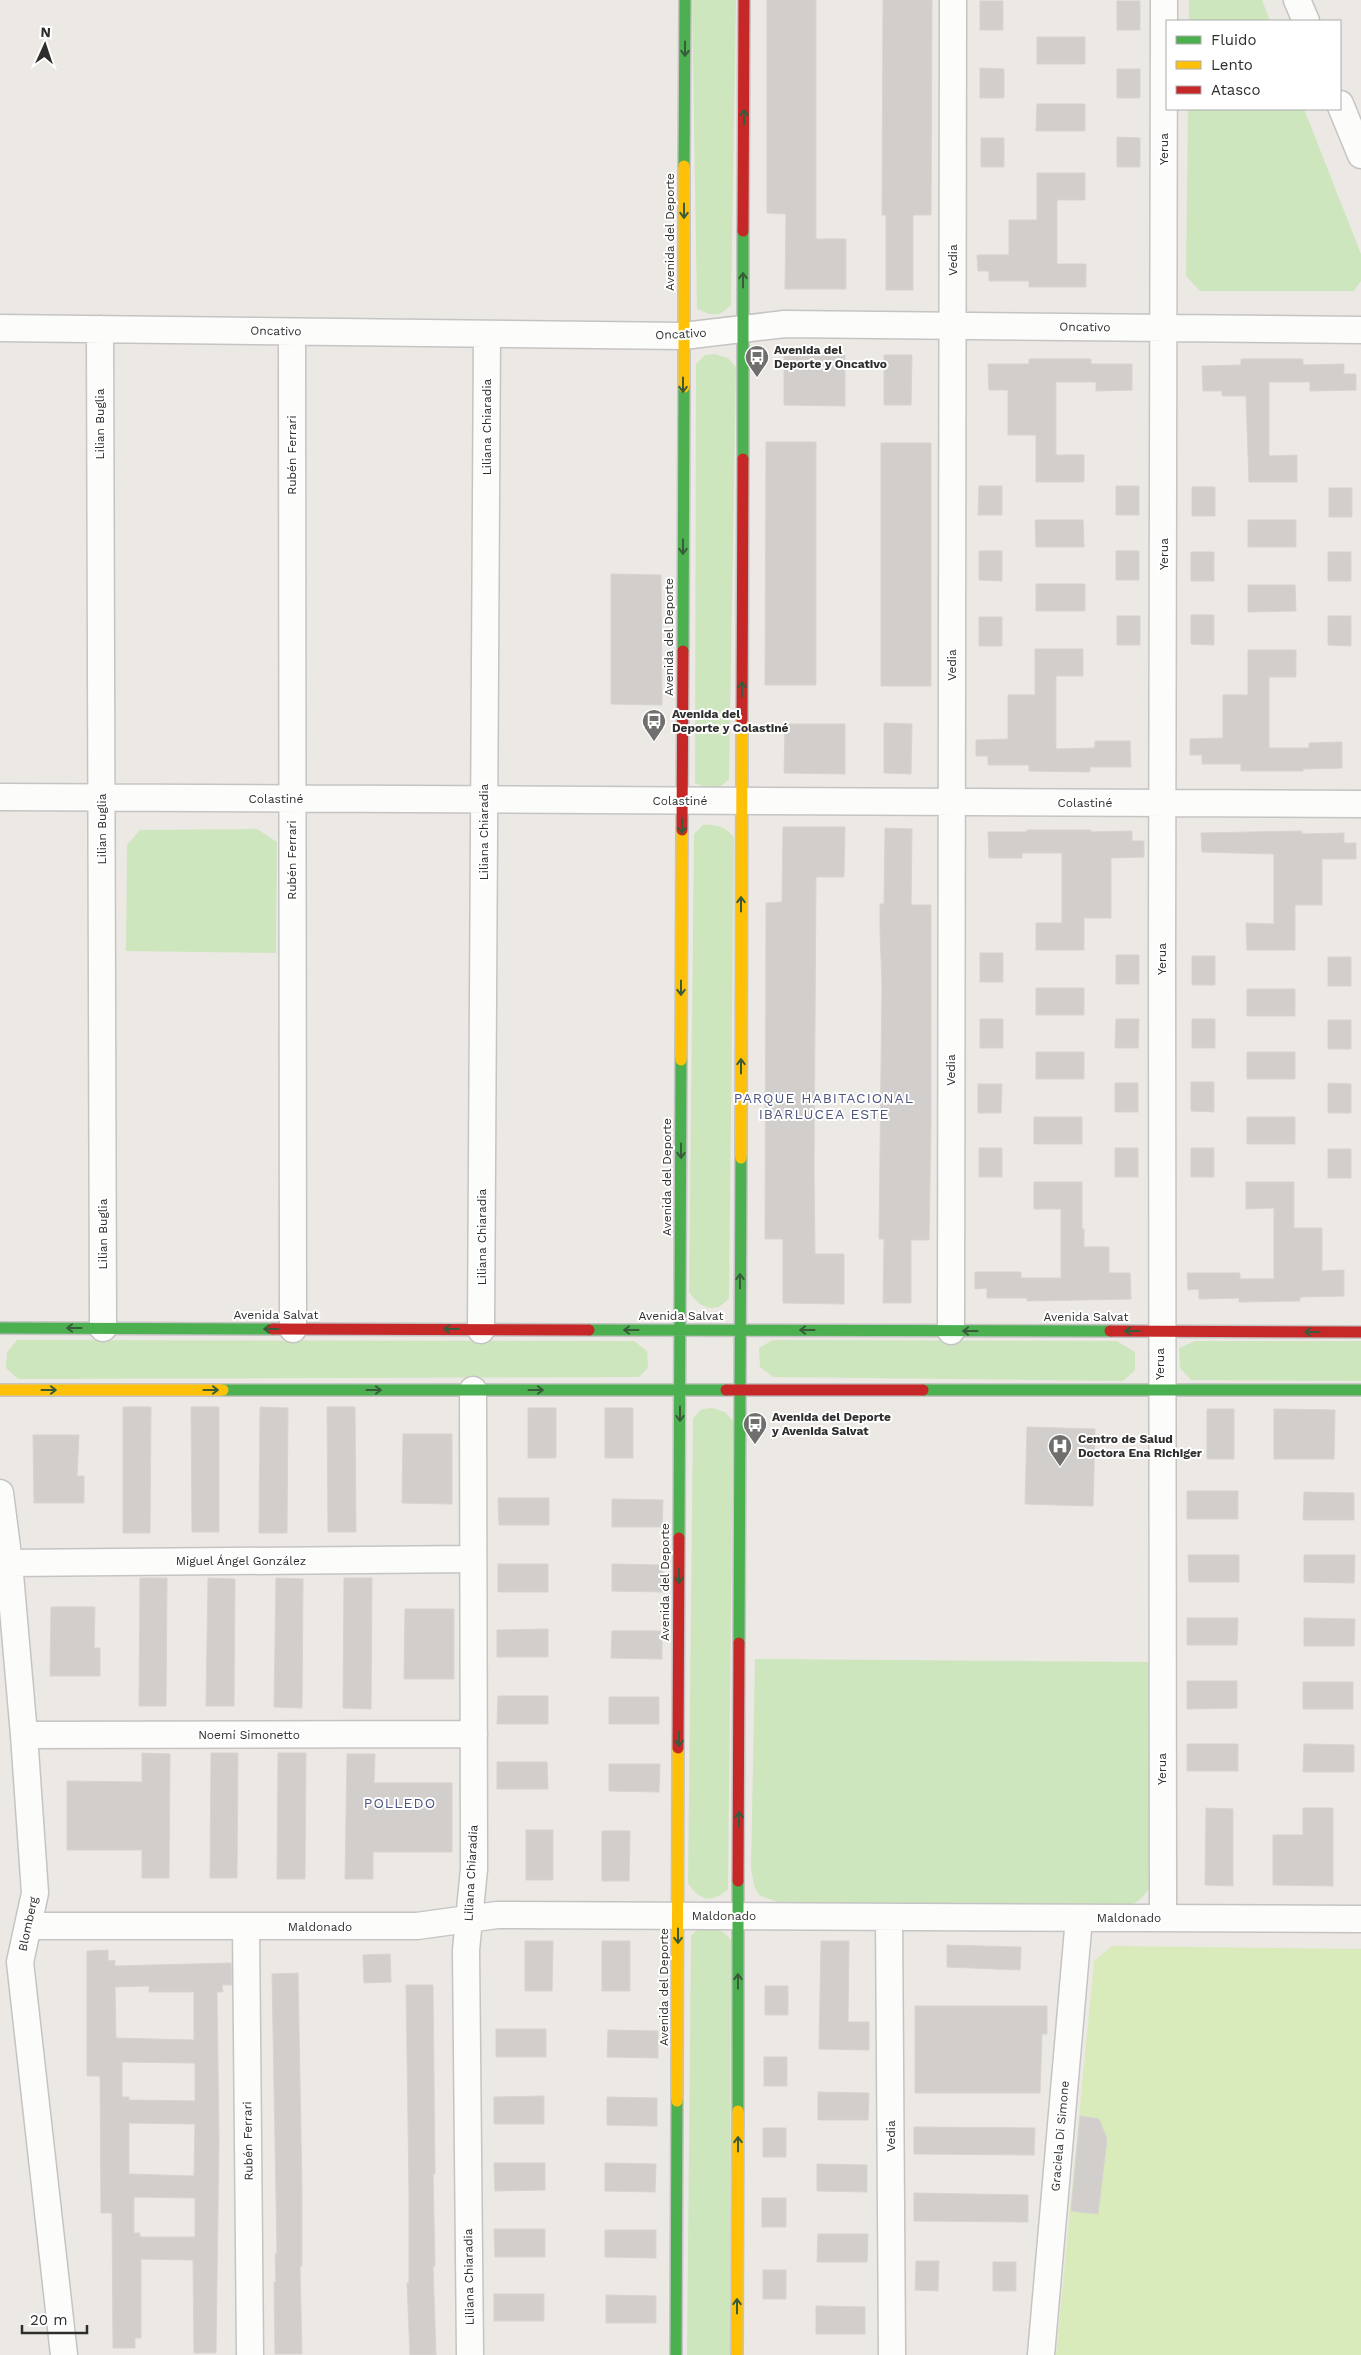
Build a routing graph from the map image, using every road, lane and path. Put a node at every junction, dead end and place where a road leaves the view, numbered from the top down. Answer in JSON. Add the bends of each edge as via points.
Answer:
{"nodes":[{"id":1,"x":685,"y":0,"type":"edge"},
{"id":2,"x":744,"y":0,"type":"edge"},
{"id":3,"x":953,"y":0,"type":"edge"},
{"id":4,"x":1164,"y":0,"type":"edge"},
{"id":5,"x":1297,"y":0,"type":"edge"},
{"id":6,"x":1306,"y":20,"type":"edge"},
{"id":7,"x":1341,"y":106,"type":"edge"},
{"id":8,"x":1361,"y":156,"type":"edge"},
{"id":9,"x":952,"y":326,"type":"junction"},
{"id":10,"x":0,"y":328,"type":"edge"},
{"id":11,"x":743,"y":328,"type":"junction"},
{"id":12,"x":1164,"y":328,"type":"junction"},
{"id":13,"x":100,"y":329,"type":"junction"},
{"id":14,"x":1361,"y":330,"type":"edge"},
{"id":15,"x":292,"y":332,"type":"junction"},
{"id":16,"x":487,"y":334,"type":"junction"},
{"id":17,"x":684,"y":336,"type":"junction"},
{"id":18,"x":0,"y":797,"type":"edge"},
{"id":19,"x":102,"y":798,"type":"junction"},
{"id":20,"x":292,"y":799,"type":"junction"},
{"id":21,"x":485,"y":800,"type":"junction"},
{"id":22,"x":682,"y":801,"type":"junction"},
{"id":23,"x":742,"y":802,"type":"junction"},
{"id":24,"x":952,"y":803,"type":"junction"},
{"id":25,"x":1164,"y":804,"type":"junction"},
{"id":26,"x":1361,"y":804,"type":"edge"},
{"id":27,"x":0,"y":1328,"type":"edge"},
{"id":28,"x":103,"y":1328,"type":"junction"},
{"id":29,"x":292,"y":1329,"type":"junction"},
{"id":30,"x":481,"y":1330,"type":"junction"},
{"id":31,"x":680,"y":1330,"type":"junction"},
{"id":32,"x":740,"y":1330,"type":"junction"},
{"id":33,"x":950,"y":1331,"type":"junction"},
{"id":34,"x":1160,"y":1331,"type":"junction"},
{"id":35,"x":1361,"y":1332,"type":"edge"},
{"id":36,"x":0,"y":1390,"type":"edge"},
{"id":37,"x":474,"y":1390,"type":"junction"},
{"id":38,"x":680,"y":1390,"type":"junction"},
{"id":39,"x":740,"y":1390,"type":"junction"},
{"id":40,"x":1160,"y":1390,"type":"junction"},
{"id":41,"x":1361,"y":1390,"type":"edge"},
{"id":42,"x":0,"y":1493,"type":"edge"},
{"id":43,"x":473,"y":1559,"type":"junction"},
{"id":44,"x":9,"y":1563,"type":"junction"},
{"id":45,"x":474,"y":1734,"type":"junction"},
{"id":46,"x":24,"y":1735,"type":"junction"},
{"id":47,"x":678,"y":1916,"type":"junction"},
{"id":48,"x":738,"y":1916,"type":"junction"},
{"id":49,"x":890,"y":1917,"type":"junction"},
{"id":50,"x":1079,"y":1918,"type":"junction"},
{"id":51,"x":1163,"y":1918,"type":"junction"},
{"id":52,"x":1361,"y":1919,"type":"edge"},
{"id":53,"x":469,"y":1920,"type":"junction"},
{"id":54,"x":28,"y":1926,"type":"junction"},
{"id":55,"x":246,"y":1927,"type":"junction"},
{"id":56,"x":64,"y":2355,"type":"edge"},
{"id":57,"x":250,"y":2355,"type":"edge"},
{"id":58,"x":470,"y":2355,"type":"edge"},
{"id":59,"x":676,"y":2355,"type":"edge"},
{"id":60,"x":737,"y":2355,"type":"edge"},
{"id":61,"x":892,"y":2355,"type":"edge"},
{"id":62,"x":1041,"y":2355,"type":"edge"}],
"edges":[{"from":1,"to":17,"type":"street","name":"Avenida del Deporte","one_way":true},
{"from":11,"to":2,"type":"street","one_way":true},
{"from":3,"to":9,"type":"street","name":"Vedia"},
{"from":4,"to":12,"type":"street","name":"Yerua"},
{"from":5,"to":6,"type":"street"},
{"from":7,"to":8,"type":"street"},
{"from":9,"to":11,"type":"street","name":"Oncativo","via":[[785,324]]},
{"from":9,"to":12,"type":"street","name":"Oncativo"},
{"from":9,"to":24,"type":"street","name":"Vedia"},
{"from":10,"to":13,"type":"street","name":"Oncativo"},
{"from":11,"to":17,"type":"street","name":"Oncativo"},
{"from":23,"to":11,"type":"street","one_way":true},
{"from":12,"to":14,"type":"street","name":"Oncativo"},
{"from":12,"to":25,"type":"street","name":"Yerua"},
{"from":13,"to":15,"type":"street","name":"Oncativo"},
{"from":13,"to":19,"type":"street","name":"Lilian Buglia"},
{"from":15,"to":16,"type":"street","name":"Oncativo"},
{"from":15,"to":20,"type":"street","name":"Rubén Ferrari"},
{"from":16,"to":17,"type":"street","name":"Oncativo"},
{"from":16,"to":21,"type":"street","name":"Liliana Chiaradia"},
{"from":17,"to":22,"type":"street","name":"Avenida del Deporte","one_way":true},
{"from":18,"to":19,"type":"street","name":"Colastiné"},
{"from":19,"to":20,"type":"street","name":"Colastiné"},
{"from":19,"to":28,"type":"street","name":"Lilian Buglia"},
{"from":20,"to":21,"type":"street","name":"Colastiné"},
{"from":20,"to":29,"type":"street","name":"Rubén Ferrari"},
{"from":21,"to":22,"type":"street","name":"Colastiné"},
{"from":21,"to":30,"type":"street","name":"Liliana Chiaradia"},
{"from":22,"to":23,"type":"street","name":"Colastiné"},
{"from":22,"to":31,"type":"street","name":"Avenida del Deporte","one_way":true},
{"from":23,"to":24,"type":"street","name":"Colastiné"},
{"from":32,"to":23,"type":"street","one_way":true},
{"from":24,"to":25,"type":"street","name":"Colastiné"},
{"from":24,"to":33,"type":"street","name":"Vedia"},
{"from":25,"to":26,"type":"street","name":"Colastiné"},
{"from":25,"to":34,"type":"street","name":"Yerua"},
{"from":28,"to":27,"type":"street","name":"Avenida Salvat","one_way":true},
{"from":29,"to":28,"type":"street","name":"Avenida Salvat","one_way":true},
{"from":30,"to":29,"type":"street","name":"Avenida Salvat","one_way":true},
{"from":31,"to":30,"type":"street","name":"Avenida Salvat","one_way":true},
{"from":31,"to":32,"type":"street","name":"Avenida Salvat"},
{"from":31,"to":38,"type":"street","name":"Avenida del Deporte"},
{"from":33,"to":32,"type":"street","name":"Avenida Salvat","one_way":true},
{"from":32,"to":39,"type":"street"},
{"from":34,"to":33,"type":"street","name":"Avenida Salvat","one_way":true},
{"from":35,"to":34,"type":"street","name":"Avenida Salvat","one_way":true},
{"from":34,"to":40,"type":"street","name":"Yerua"},
{"from":36,"to":37,"type":"street","one_way":true},
{"from":37,"to":38,"type":"street","one_way":true},
{"from":37,"to":43,"type":"street","name":"Liliana Chiaradia"},
{"from":38,"to":39,"type":"street"},
{"from":38,"to":47,"type":"street","name":"Avenida del Deporte","one_way":true},
{"from":39,"to":40,"type":"street"},
{"from":48,"to":39,"type":"street","one_way":true},
{"from":40,"to":41,"type":"street"},
{"from":40,"to":51,"type":"street","name":"Yerua"},
{"from":42,"to":44,"type":"street","name":"Blomberg"},
{"from":43,"to":44,"type":"street","name":"Miguel Ángel González"},
{"from":43,"to":45,"type":"street","name":"Liliana Chiaradia"},
{"from":44,"to":46,"type":"street","name":"Blomberg"},
{"from":45,"to":46,"type":"street","name":"Noemí Simonetto"},
{"from":45,"to":53,"type":"street","name":"Liliana Chiaradia","via":[[474,1869]]},
{"from":46,"to":54,"type":"street","name":"Blomberg","via":[[35,1893]]},
{"from":47,"to":48,"type":"street","name":"Maldonado"},
{"from":47,"to":53,"type":"street","name":"Maldonado","via":[[497,1915]]},
{"from":47,"to":59,"type":"street","name":"Avenida del Deporte","one_way":true},
{"from":48,"to":49,"type":"street","name":"Maldonado"},
{"from":60,"to":48,"type":"street","one_way":true},
{"from":49,"to":50,"type":"street","name":"Maldonado"},
{"from":49,"to":61,"type":"street","name":"Vedia"},
{"from":50,"to":51,"type":"street","name":"Maldonado"},
{"from":50,"to":62,"type":"street","name":"Graciela Di Simone"},
{"from":51,"to":52,"type":"street","name":"Maldonado"},
{"from":53,"to":55,"type":"street","name":"Maldonado","via":[[417,1926]]},
{"from":53,"to":58,"type":"street","name":"Liliana Chiaradia","via":[[466,1950]]},
{"from":54,"to":55,"type":"street","name":"Maldonado"},
{"from":54,"to":56,"type":"street","name":"Blomberg","via":[[20,1962]]},
{"from":55,"to":57,"type":"street","name":"Rubén Ferrari"}]}
